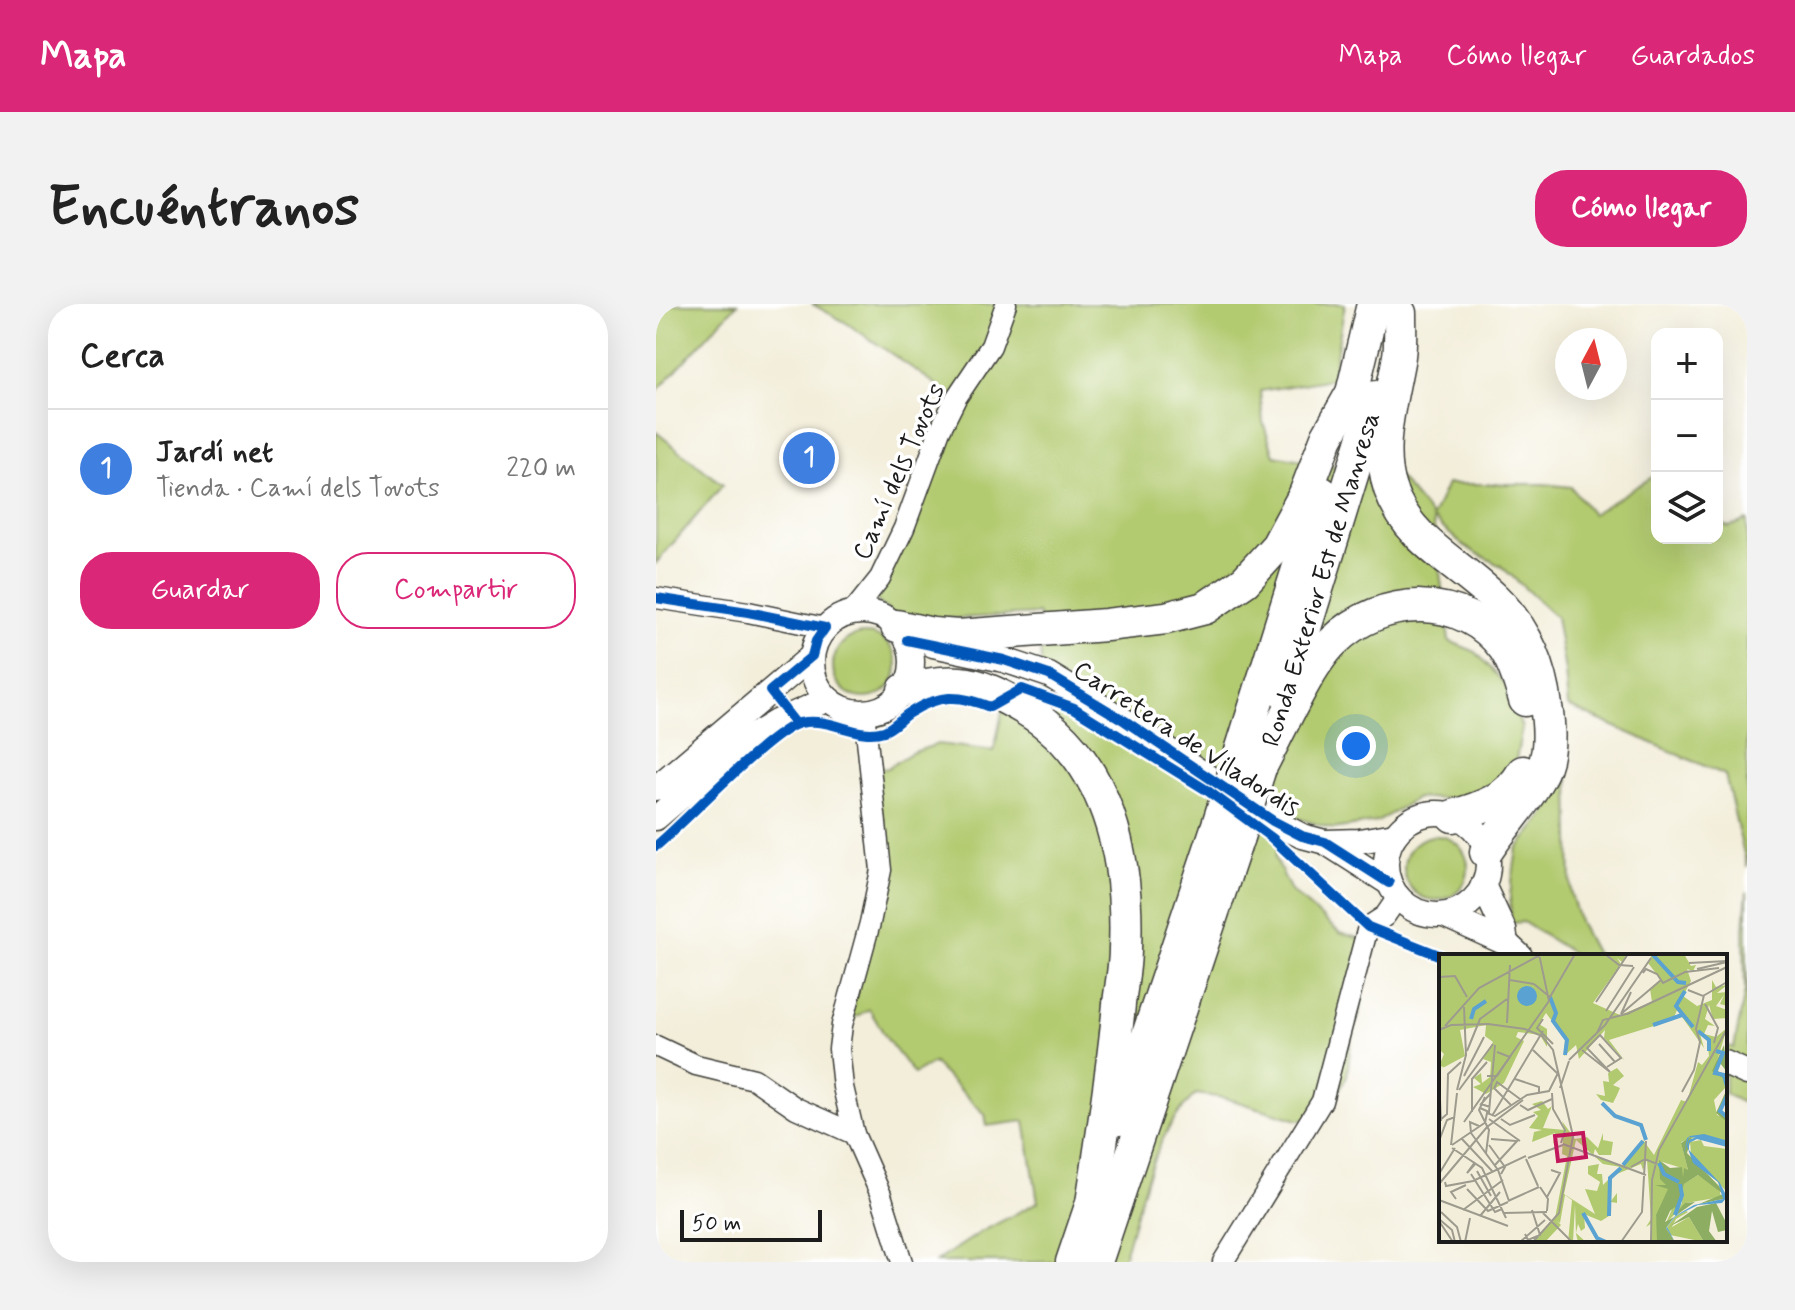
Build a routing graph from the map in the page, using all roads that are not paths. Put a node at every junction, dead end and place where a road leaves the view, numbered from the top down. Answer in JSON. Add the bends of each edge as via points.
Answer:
{"nodes":[{"id":1,"x":1006,"y":304,"type":"edge"},
{"id":2,"x":1392,"y":307,"type":"edge"},
{"id":3,"x":1356,"y":386,"type":"junction"},
{"id":4,"x":656,"y":598,"type":"edge"},
{"id":5,"x":852,"y":613,"type":"junction"},
{"id":6,"x":825,"y":628,"type":"junction"},
{"id":7,"x":902,"y":633,"type":"junction"},
{"id":8,"x":812,"y":656,"type":"junction"},
{"id":9,"x":908,"y":682,"type":"junction"},
{"id":10,"x":1063,"y":685,"type":"junction"},
{"id":11,"x":828,"y":699,"type":"junction"},
{"id":12,"x":864,"y":712,"type":"junction"},
{"id":13,"x":1248,"y":766,"type":"junction"},
{"id":14,"x":656,"y":788,"type":"edge"},
{"id":15,"x":1453,"y":816,"type":"junction"},
{"id":16,"x":656,"y":818,"type":"edge"},
{"id":17,"x":1228,"y":832,"type":"junction"},
{"id":18,"x":1395,"y":835,"type":"junction"},
{"id":19,"x":1325,"y":842,"type":"junction"},
{"id":20,"x":1486,"y":852,"type":"junction"},
{"id":21,"x":1483,"y":885,"type":"junction"},
{"id":22,"x":1393,"y":890,"type":"junction"},
{"id":23,"x":1444,"y":915,"type":"junction"},
{"id":24,"x":1513,"y":950,"type":"edge"},
{"id":25,"x":656,"y":1046,"type":"edge"},
{"id":26,"x":1727,"y":1064,"type":"edge"},
{"id":27,"x":1747,"y":1073,"type":"edge"},
{"id":28,"x":854,"y":1134,"type":"junction"},
{"id":29,"x":1092,"y":1203,"type":"junction"},
{"id":30,"x":902,"y":1262,"type":"edge"},
{"id":31,"x":1072,"y":1262,"type":"edge"},
{"id":32,"x":1096,"y":1262,"type":"edge"},
{"id":33,"x":1223,"y":1262,"type":"edge"}],
"edges":[{"from":1,"to":5,"type":"street","name":"Camí dels Tovots","via":[[991,346],[940,430],[880,578]]},
{"from":2,"to":3,"type":"highway","name":"Ronda Exterior Est de Manresa"},
{"from":2,"to":13,"type":"highway","name":"Ronda Exterior Est de Manresa","via":[[1348,492]]},
{"from":2,"to":20,"type":"highway","via":[[1399,352],[1385,453],[1392,494],[1429,547],[1491,595],[1516,623],[1533,654],[1544,693],[1549,736],[1544,767]]},
{"from":3,"to":7,"type":"highway","via":[[1277,546],[1245,581],[1205,608],[1106,625],[958,636]]},
{"from":3,"to":13,"type":"highway","name":"Ronda Exterior Est de Manresa"},
{"from":4,"to":6,"type":"street"},
{"from":5,"to":6,"type":"street"},
{"from":5,"to":7,"type":"street","via":[[876,614]]},
{"from":6,"to":8,"type":"street"},
{"from":7,"to":9,"type":"street","via":[[912,657]]},
{"from":7,"to":10,"type":"street","name":"Carretera de Viladordis","via":[[1017,663]]},
{"from":8,"to":11,"type":"street","via":[[815,680]]},
{"from":8,"to":14,"type":"street"},
{"from":9,"to":10,"type":"street","name":"Carretera de Viladordis","via":[[977,667]]},
{"from":9,"to":12,"type":"street","via":[[887,706]]},
{"from":9,"to":29,"type":"highway","via":[[964,682],[1043,720],[1080,758],[1111,818],[1124,884],[1125,950]]},
{"from":10,"to":19,"type":"street","name":"Carretera de Viladordis","via":[[1280,825]]},
{"from":11,"to":12,"type":"street"},
{"from":11,"to":16,"type":"street","via":[[748,739]]},
{"from":12,"to":28,"type":"street","via":[[881,870],[839,1049]]},
{"from":13,"to":15,"type":"highway","via":[[1333,642],[1388,608],[1440,608],[1485,628],[1506,651],[1524,696],[1532,739],[1526,768],[1509,791],[1480,809]]},
{"from":13,"to":17,"type":"highway","name":"Ronda Exterior Est de Manresa","bridge":true},
{"from":15,"to":18,"type":"street","via":[[1421,816]]},
{"from":15,"to":20,"type":"street","via":[[1474,830]]},
{"from":17,"to":29,"type":"highway","name":"Ronda Exterior Est de Manresa"},
{"from":17,"to":32,"type":"highway","name":"Ronda Exterior Est de Manresa"},
{"from":18,"to":19,"type":"street","name":"Carretera de Viladordis"},
{"from":18,"to":22,"type":"street","via":[[1386,858]]},
{"from":19,"to":22,"type":"street","name":"Carretera de Viladordis"},
{"from":20,"to":21,"type":"street"},
{"from":21,"to":23,"type":"street","via":[[1467,905]]},
{"from":21,"to":24,"type":"street"},
{"from":22,"to":23,"type":"street","via":[[1420,913]]},
{"from":22,"to":33,"type":"street","via":[[1385,916],[1368,927],[1322,1101]]},
{"from":23,"to":24,"type":"street"},
{"from":25,"to":28,"type":"street","via":[[696,1065],[754,1079],[796,1108]]},
{"from":26,"to":27,"type":"street"},
{"from":28,"to":30,"type":"street"},
{"from":29,"to":31,"type":"highway","name":"Ronda Exterior Est de Manresa"}]}
